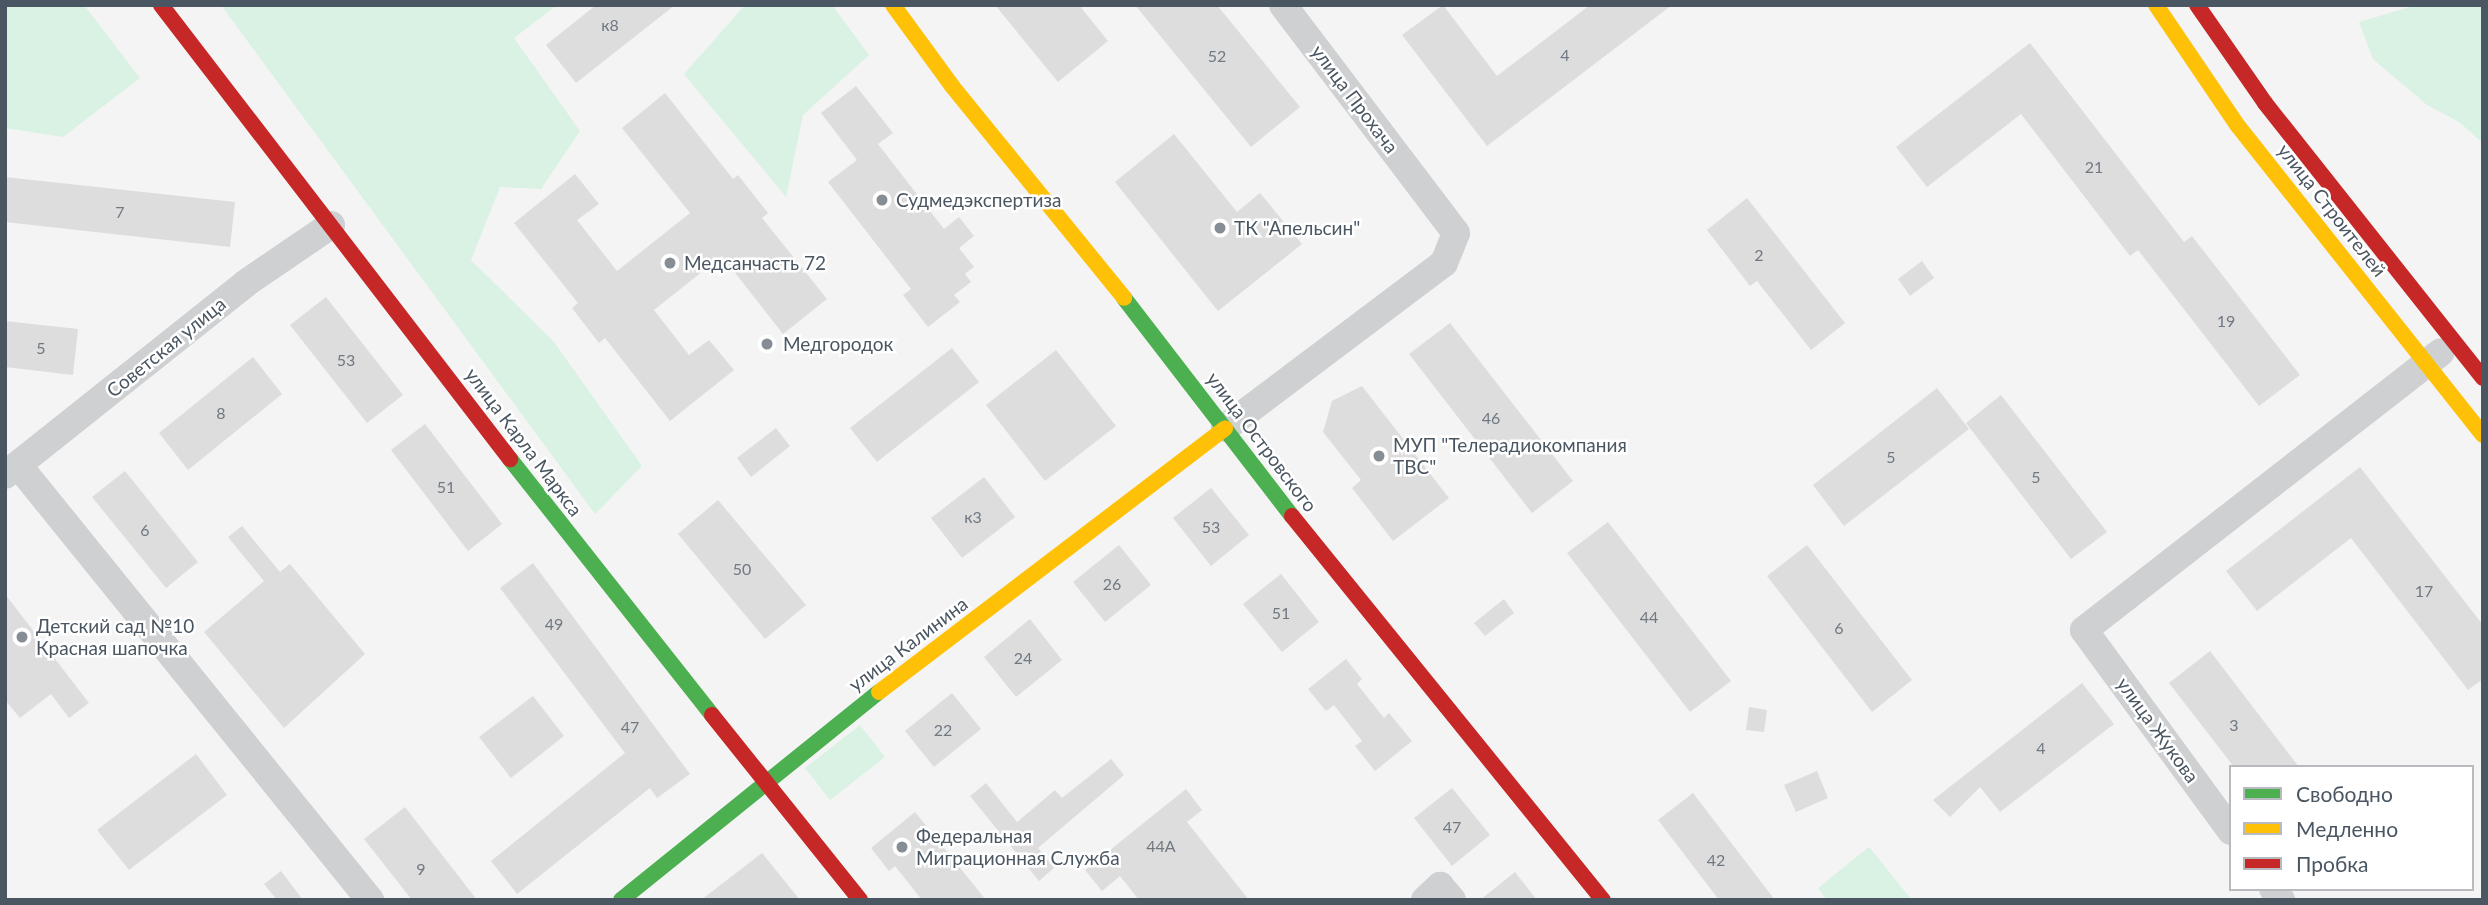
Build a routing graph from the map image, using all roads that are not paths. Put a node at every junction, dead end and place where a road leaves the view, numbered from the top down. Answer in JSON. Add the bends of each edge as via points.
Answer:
{"nodes":[{"id":1,"x":161,"y":5,"type":"edge"},
{"id":2,"x":893,"y":5,"type":"edge"},
{"id":3,"x":1283,"y":5,"type":"edge"},
{"id":4,"x":2156,"y":5,"type":"edge"},
{"id":5,"x":2197,"y":5,"type":"edge"},
{"id":6,"x":331,"y":225,"type":"junction"},
{"id":7,"x":2454,"y":341,"type":"junction"},
{"id":8,"x":2427,"y":365,"type":"junction"},
{"id":9,"x":2483,"y":378,"type":"edge"},
{"id":10,"x":1225,"y":428,"type":"junction"},
{"id":11,"x":2483,"y":435,"type":"edge"},
{"id":12,"x":12,"y":470,"type":"edge"},
{"id":13,"x":767,"y":782,"type":"junction"},
{"id":14,"x":2229,"y":828,"type":"edge"},
{"id":15,"x":1599,"y":898,"type":"edge"},
{"id":16,"x":370,"y":900,"type":"edge"},
{"id":17,"x":621,"y":900,"type":"edge"},
{"id":18,"x":860,"y":900,"type":"edge"},
{"id":19,"x":1426,"y":900,"type":"edge"},
{"id":20,"x":1452,"y":900,"type":"edge"}],
"edges":[{"from":1,"to":6,"type":"street","name":"улица Карла Маркса"},
{"from":2,"to":10,"type":"street","name":"улица Островского"},
{"from":3,"to":10,"type":"street","name":"улица Прохача","via":[[1456,233],[1444,263]]},
{"from":4,"to":8,"type":"street","name":"улица Строителей","via":[[2202,77]]},
{"from":5,"to":7,"type":"street","name":"улица Строителей","via":[[2216,39]]},
{"from":6,"to":12,"type":"street","name":"Советская улица","via":[[246,283]]},
{"from":6,"to":13,"type":"street","name":"улица Карла Маркса","via":[[585,556]]},
{"from":7,"to":8,"type":"street"},
{"from":7,"to":9,"type":"street","name":"улица Строителей"},
{"from":8,"to":11,"type":"street","name":"улица Строителей"},
{"from":8,"to":14,"type":"street","name":"улица Жукова","via":[[2084,630]]},
{"from":10,"to":13,"type":"street","name":"улица Калинина"},
{"from":10,"to":15,"type":"street","name":"улица Островского"},
{"from":12,"to":16,"type":"street"},
{"from":13,"to":17,"type":"street","name":"улица Калинина"},
{"from":13,"to":18,"type":"street","name":"улица Карла Маркса"},
{"from":19,"to":20,"type":"street","via":[[1440,886]]}]}
